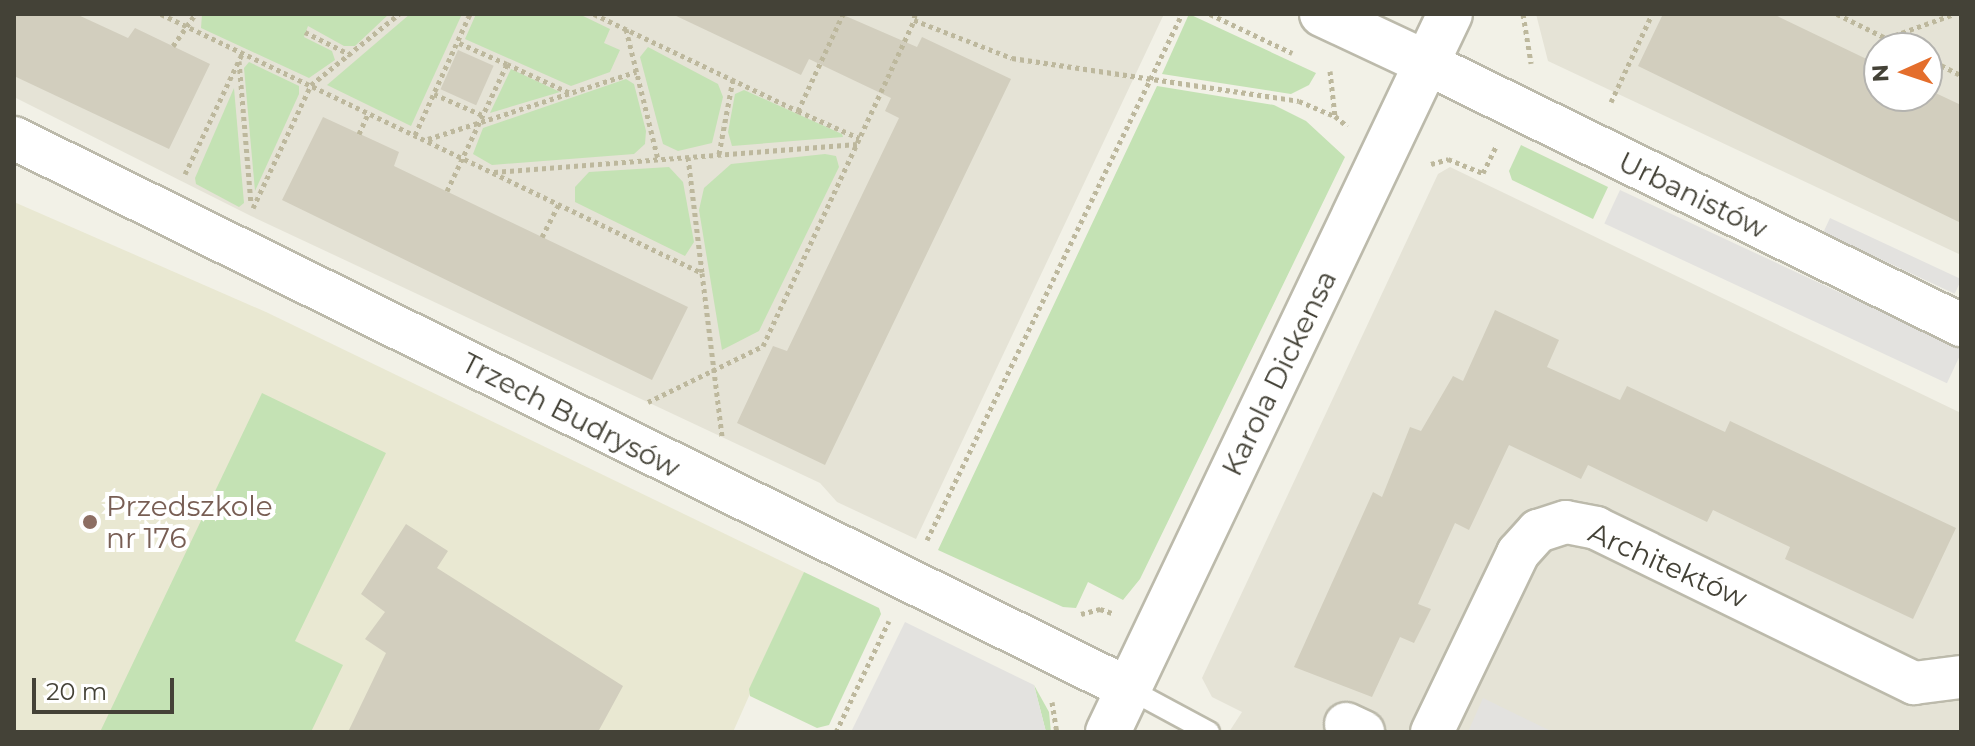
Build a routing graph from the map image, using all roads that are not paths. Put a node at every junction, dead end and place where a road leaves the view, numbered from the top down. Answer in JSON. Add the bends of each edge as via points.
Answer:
{"nodes":[{"id":1,"x":1322,"y":14,"type":"edge"},
{"id":2,"x":1450,"y":14,"type":"edge"},
{"id":3,"x":1426,"y":63,"type":"junction"},
{"id":4,"x":14,"y":138,"type":"edge"},
{"id":5,"x":1961,"y":325,"type":"edge"},
{"id":6,"x":1961,"y":677,"type":"edge"},
{"id":7,"x":1129,"y":689,"type":"junction"},
{"id":8,"x":1108,"y":732,"type":"edge"},
{"id":9,"x":1209,"y":732,"type":"edge"},
{"id":10,"x":1432,"y":732,"type":"edge"}],
"edges":[{"from":1,"to":3,"type":"street"},
{"from":2,"to":3,"type":"street","name":"Karola Dickensa"},
{"from":3,"to":5,"type":"street","name":"Urbanistów"},
{"from":3,"to":7,"type":"street","name":"Karola Dickensa"},
{"from":4,"to":7,"type":"street","name":"Trzech Budrysów"},
{"from":6,"to":10,"type":"street","name":"Architektów","via":[[1914,683],[1596,528],[1566,522],[1538,531],[1518,553]]},
{"from":7,"to":8,"type":"street","name":"Karola Dickensa"},
{"from":7,"to":9,"type":"lane"}]}
